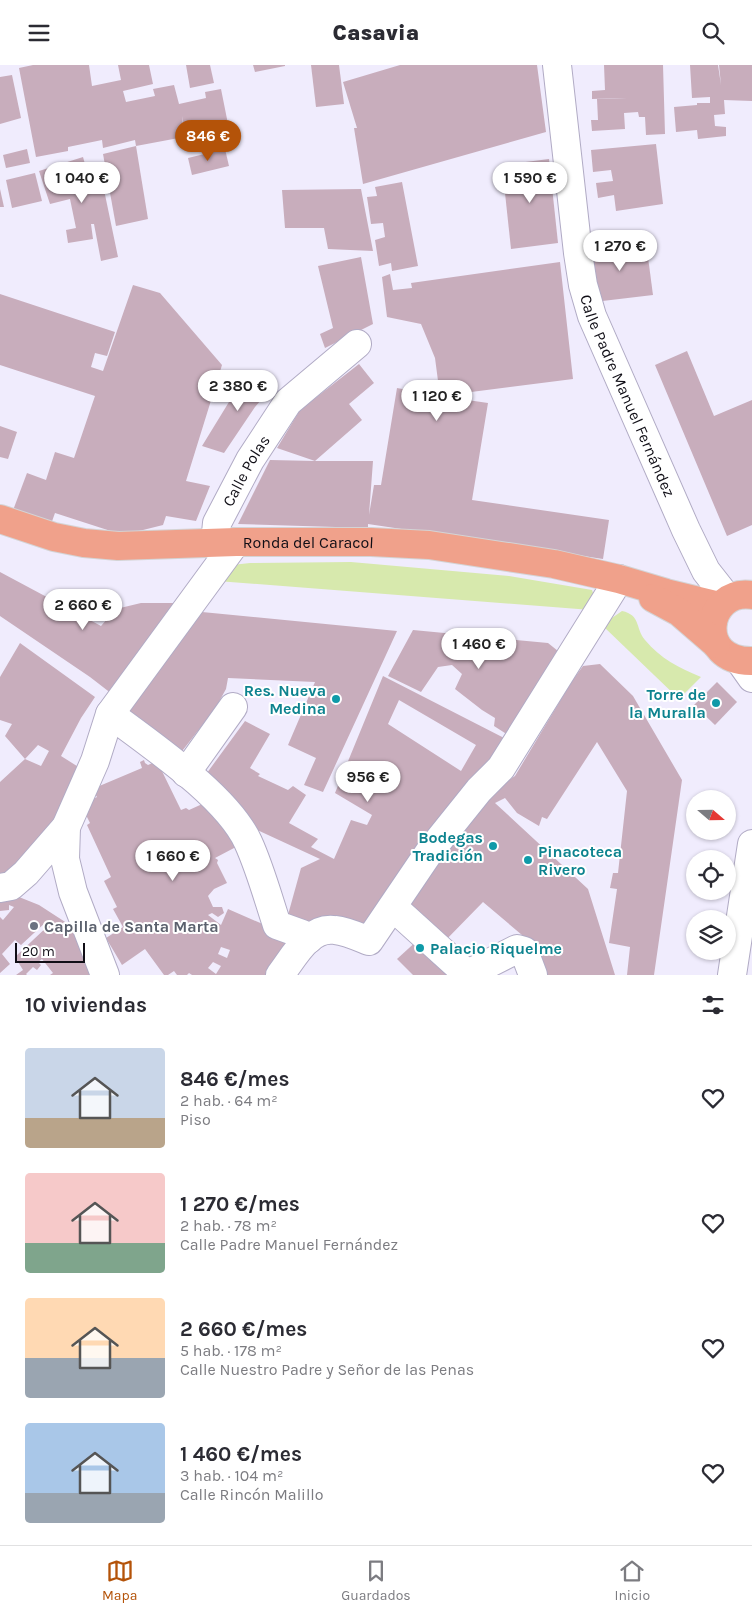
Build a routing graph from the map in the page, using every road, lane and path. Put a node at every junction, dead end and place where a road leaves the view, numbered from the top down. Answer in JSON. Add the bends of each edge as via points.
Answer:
{"nodes":[{"id":1,"x":557,"y":65,"type":"edge"},
{"id":2,"x":358,"y":344,"type":"dead end"},
{"id":3,"x":0,"y":519,"type":"edge"},
{"id":4,"x":225,"y":543,"type":"junction"},
{"id":5,"x":706,"y":571,"type":"junction"},
{"id":6,"x":619,"y":579,"type":"junction"},
{"id":7,"x":666,"y":593,"type":"junction"},
{"id":8,"x":733,"y":600,"type":"edge"},
{"id":9,"x":716,"y":644,"type":"junction"},
{"id":10,"x":748,"y":667,"type":"edge"},
{"id":11,"x":233,"y":707,"type":"dead end"},
{"id":12,"x":110,"y":714,"type":"junction"},
{"id":13,"x":186,"y":773,"type":"junction"},
{"id":14,"x":66,"y":827,"type":"junction"},
{"id":15,"x":752,"y":844,"type":"edge"},
{"id":16,"x":6,"y":887,"type":"edge"},
{"id":17,"x":393,"y":907,"type":"junction"},
{"id":18,"x":308,"y":939,"type":"junction"},
{"id":19,"x":105,"y":975,"type":"edge"},
{"id":20,"x":280,"y":975,"type":"edge"},
{"id":21,"x":467,"y":975,"type":"edge"},
{"id":22,"x":532,"y":975,"type":"edge"},
{"id":23,"x":732,"y":975,"type":"edge"}],
"edges":[{"from":1,"to":5,"type":"street","name":"Calle Padre Manuel Fernández","via":[[578,253],[592,316]]},
{"from":2,"to":4,"type":"street","name":"Calle Polas","via":[[288,402],[250,460],[217,523]]},
{"from":3,"to":4,"type":"main road","name":"Ronda del Caracol","via":[[84,543],[118,546]]},
{"from":4,"to":6,"type":"main road","name":"Ronda del Caracol","via":[[429,545],[554,564]]},
{"from":4,"to":12,"type":"street"},
{"from":5,"to":7,"type":"street","via":[[698,585],[687,591]]},
{"from":5,"to":8,"type":"street","name":"Calle Padre Manuel Fernández"},
{"from":6,"to":7,"type":"main road","name":"Ronda del Caracol"},
{"from":6,"to":9,"type":"main road","name":"Ronda del Caracol","via":[[679,612]]},
{"from":6,"to":17,"type":"street","via":[[500,768],[430,851]]},
{"from":7,"to":8,"type":"main road","name":"Ronda del Caracol"},
{"from":8,"to":9,"type":"main road","via":[[715,615],[712,625]]},
{"from":9,"to":10,"type":"main road","name":"Ronda del Caracol","via":[[731,658]]},
{"from":11,"to":13,"type":"street"},
{"from":12,"to":13,"type":"street"},
{"from":12,"to":14,"type":"street","via":[[95,761]]},
{"from":13,"to":18,"type":"street","via":[[232,817],[248,841],[278,925]]},
{"from":14,"to":16,"type":"street","via":[[39,859]]},
{"from":14,"to":19,"type":"street","via":[[65,859],[72,892]]},
{"from":15,"to":23,"type":"street"},
{"from":17,"to":18,"type":"street","via":[[370,941],[335,929],[316,932]]},
{"from":17,"to":21,"type":"street"},
{"from":18,"to":20,"type":"street"},
{"from":21,"to":22,"type":"street","via":[[517,949],[524,951]]}]}
